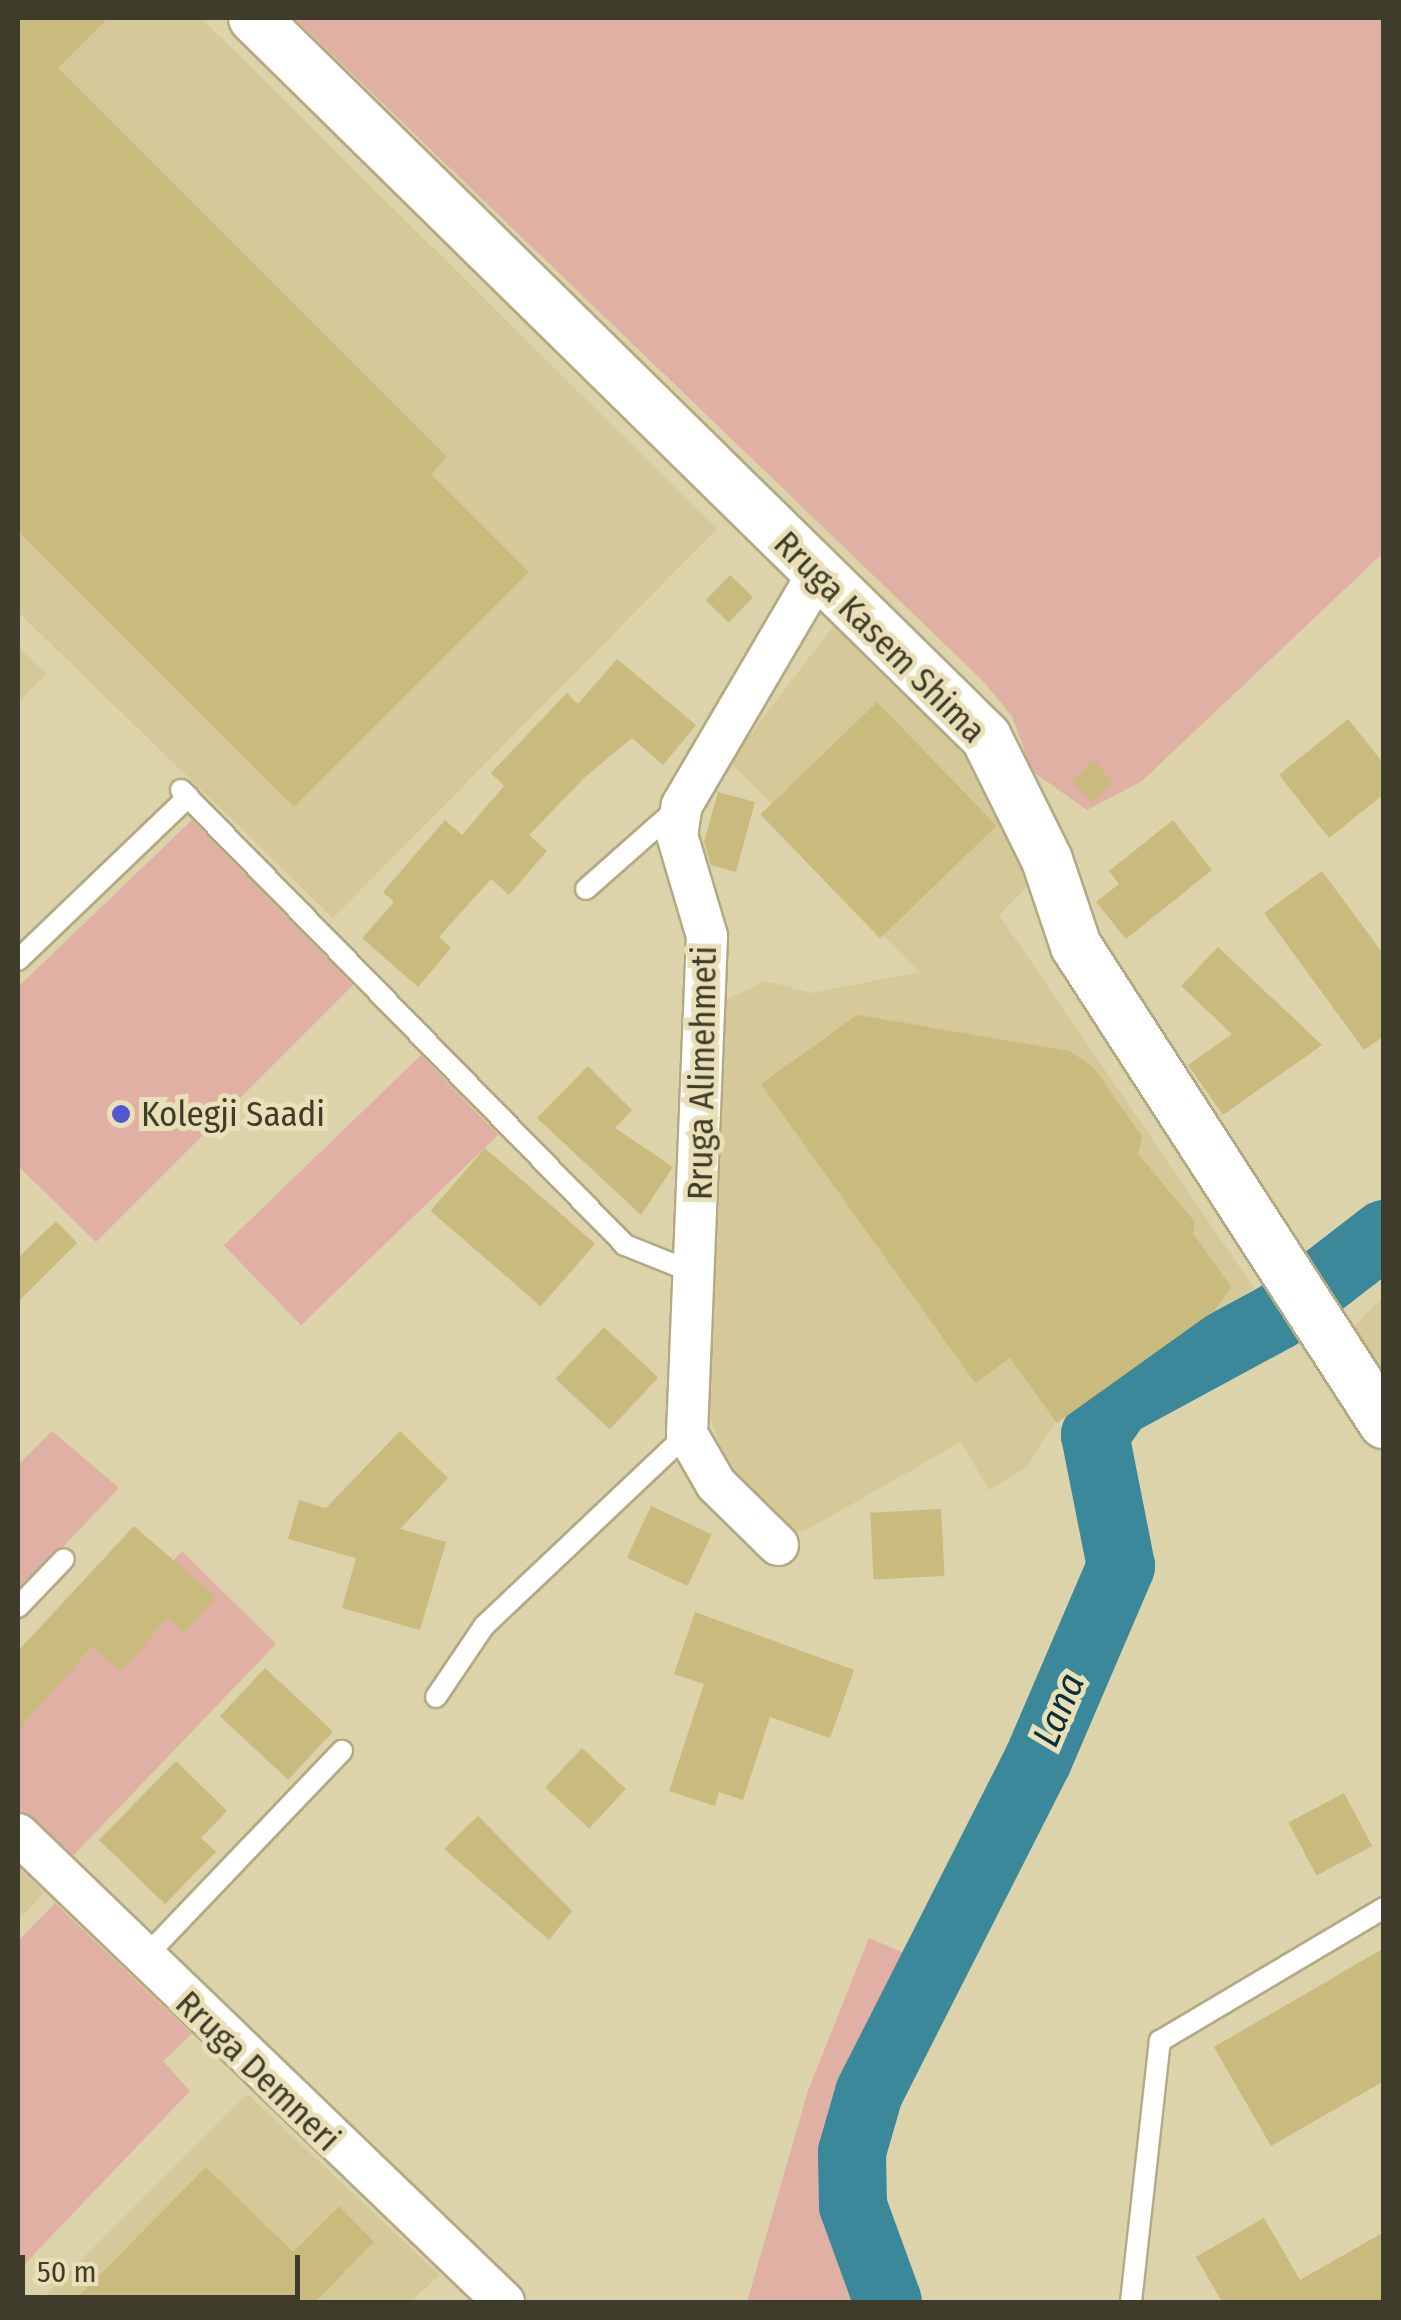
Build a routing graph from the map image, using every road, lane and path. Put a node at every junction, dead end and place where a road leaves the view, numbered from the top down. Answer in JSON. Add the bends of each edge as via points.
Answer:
{"nodes":[{"id":1,"x":254,"y":18,"type":"edge"},
{"id":2,"x":818,"y":573,"type":"junction"},
{"id":3,"x":682,"y":805,"type":"junction"},
{"id":4,"x":586,"y":888,"type":"dead end"},
{"id":5,"x":18,"y":960,"type":"edge"},
{"id":6,"x":697,"y":1274,"type":"junction"},
{"id":7,"x":1384,"y":1423,"type":"edge"},
{"id":8,"x":687,"y":1434,"type":"junction"},
{"id":9,"x":778,"y":1545,"type":"dead end"},
{"id":10,"x":64,"y":1559,"type":"dead end"},
{"id":11,"x":18,"y":1607,"type":"edge"},
{"id":12,"x":436,"y":1698,"type":"dead end"},
{"id":13,"x":342,"y":1751,"type":"dead end"},
{"id":14,"x":18,"y":1834,"type":"edge"},
{"id":15,"x":1384,"y":1908,"type":"edge"},
{"id":16,"x":142,"y":1959,"type":"junction"},
{"id":17,"x":504,"y":2302,"type":"edge"},
{"id":18,"x":1131,"y":2302,"type":"edge"}],
"edges":[{"from":1,"to":2,"type":"street","name":"Rruga Kasem Shima"},
{"from":2,"to":3,"type":"street"},
{"from":2,"to":7,"type":"street","name":"Rruga Kasem Shima","via":[[986,737],[1046,860],[1076,946]]},
{"from":3,"to":4,"type":"lane"},
{"from":3,"to":6,"type":"street","name":"Rruga Alimehmeti","via":[[677,835],[707,936]]},
{"from":5,"to":6,"type":"lane","via":[[185,794],[625,1245]]},
{"from":6,"to":8,"type":"street","name":"Rruga Alimehmeti"},
{"from":8,"to":9,"type":"street","via":[[716,1484]]},
{"from":8,"to":12,"type":"lane","via":[[484,1626]]},
{"from":10,"to":11,"type":"lane"},
{"from":13,"to":16,"type":"lane"},
{"from":14,"to":16,"type":"street","name":"Rruga Demneri"},
{"from":15,"to":18,"type":"lane","via":[[1160,2041]]},
{"from":16,"to":17,"type":"street","name":"Rruga Demneri"}]}
